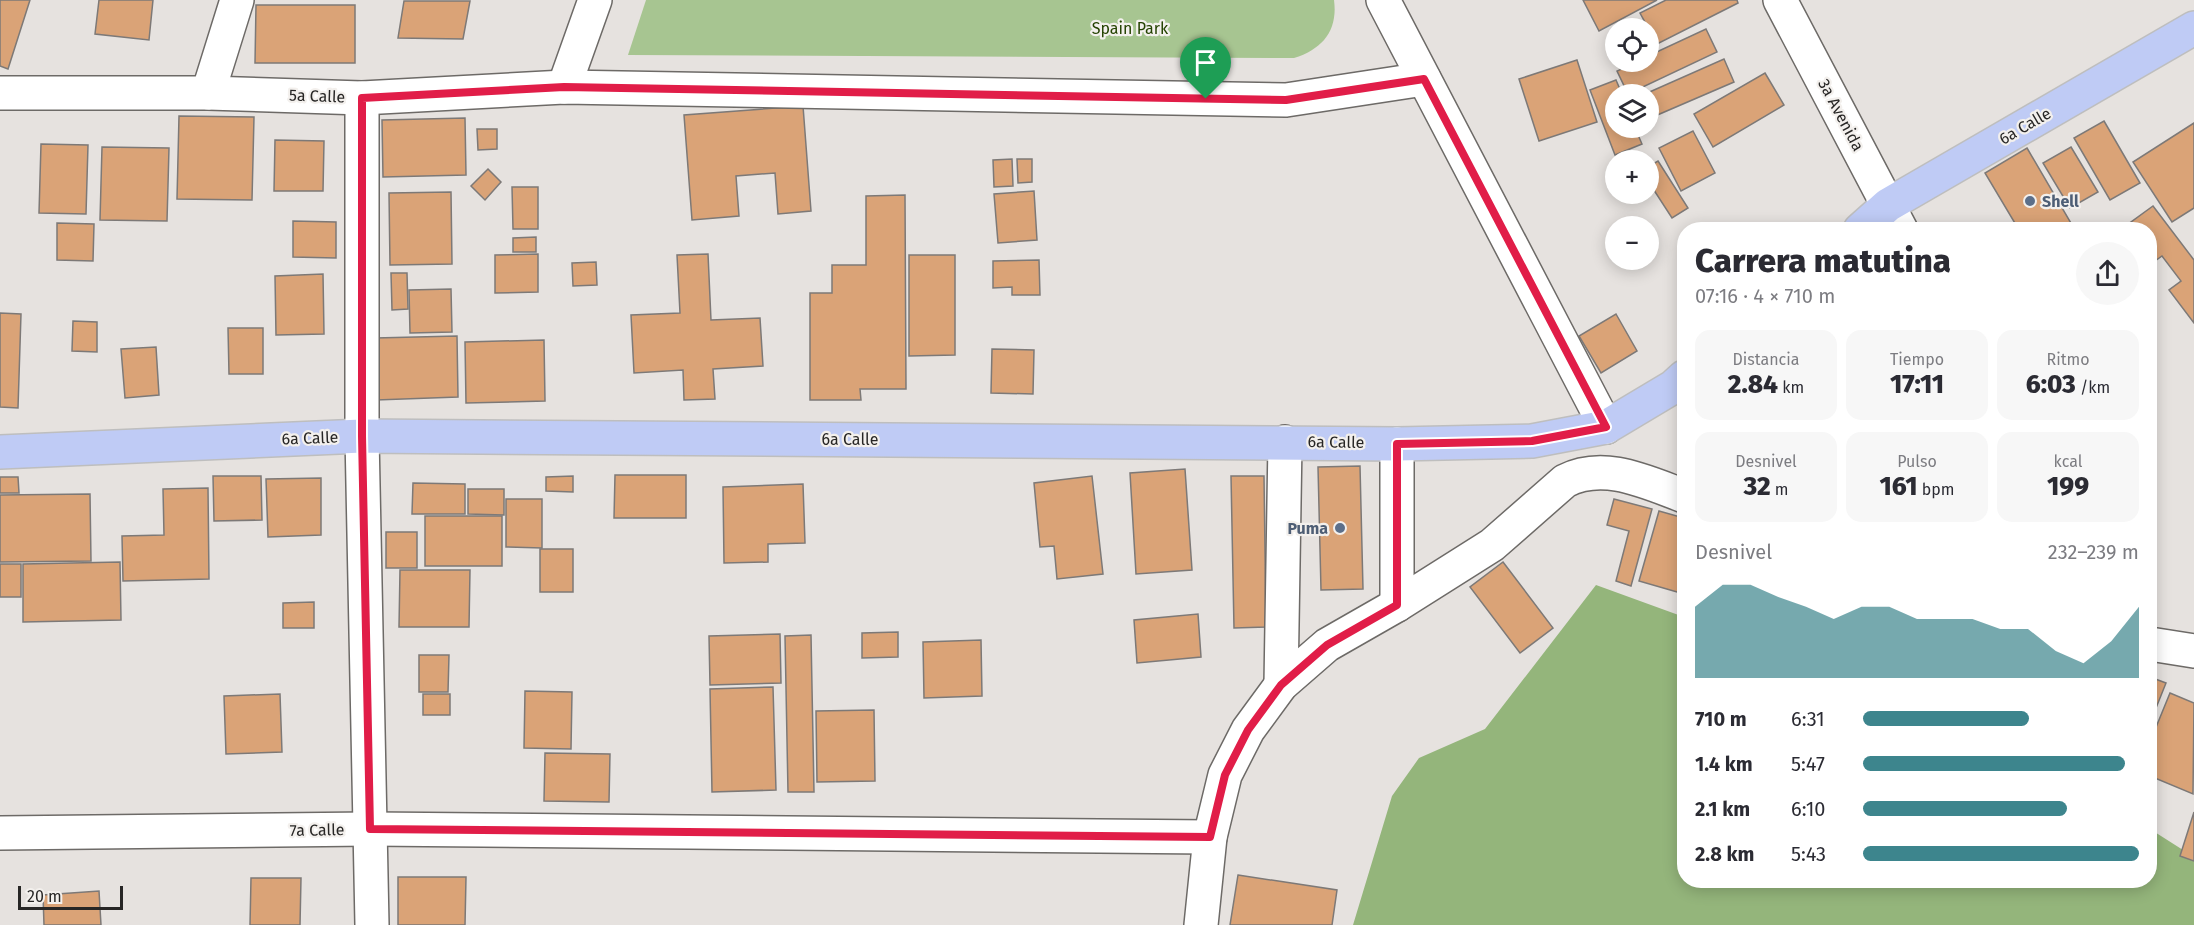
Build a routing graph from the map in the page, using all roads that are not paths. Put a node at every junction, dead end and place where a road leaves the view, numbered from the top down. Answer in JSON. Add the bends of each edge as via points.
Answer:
{"nodes":[{"id":1,"x":237,"y":0,"type":"edge"},
{"id":2,"x":594,"y":0,"type":"edge"},
{"id":3,"x":1383,"y":0,"type":"edge"},
{"id":4,"x":1780,"y":0,"type":"edge"},
{"id":5,"x":2194,"y":28,"type":"edge"},
{"id":6,"x":1424,"y":79,"type":"junction"},
{"id":7,"x":564,"y":87,"type":"junction"},
{"id":8,"x":0,"y":93,"type":"edge"},
{"id":9,"x":208,"y":93,"type":"junction"},
{"id":10,"x":362,"y":98,"type":"junction"},
{"id":11,"x":1895,"y":218,"type":"edge"},
{"id":12,"x":1677,"y":383,"type":"edge"},
{"id":13,"x":1606,"y":427,"type":"junction"},
{"id":14,"x":362,"y":436,"type":"junction"},
{"id":15,"x":1285,"y":442,"type":"junction"},
{"id":16,"x":1397,"y":444,"type":"junction"},
{"id":17,"x":0,"y":452,"type":"edge"},
{"id":18,"x":1677,"y":493,"type":"edge"},
{"id":19,"x":1397,"y":605,"type":"junction"},
{"id":20,"x":2157,"y":645,"type":"edge"},
{"id":21,"x":2194,"y":651,"type":"edge"},
{"id":22,"x":1281,"y":685,"type":"junction"},
{"id":23,"x":370,"y":829,"type":"junction"},
{"id":24,"x":0,"y":833,"type":"edge"},
{"id":25,"x":1210,"y":837,"type":"junction"},
{"id":26,"x":372,"y":925,"type":"edge"},
{"id":27,"x":1201,"y":925,"type":"edge"}],
"edges":[{"from":1,"to":9,"type":"street"},
{"from":2,"to":7,"type":"street"},
{"from":3,"to":6,"type":"street"},
{"from":4,"to":11,"type":"street","name":"3a Avenida"},
{"from":5,"to":11,"type":"main road","name":"6a Calle"},
{"from":6,"to":7,"type":"street","name":"5a Calle","via":[[1286,100]]},
{"from":6,"to":13,"type":"street"},
{"from":7,"to":10,"type":"street","name":"5a Calle"},
{"from":8,"to":9,"type":"street","name":"5a Calle"},
{"from":9,"to":10,"type":"street","name":"5a Calle"},
{"from":10,"to":14,"type":"street"},
{"from":12,"to":13,"type":"main road","name":"6a Calle"},
{"from":13,"to":16,"type":"main road","name":"6a Calle","via":[[1532,441]]},
{"from":14,"to":15,"type":"main road","name":"6a Calle"},
{"from":14,"to":17,"type":"main road","name":"6a Calle"},
{"from":14,"to":23,"type":"street"},
{"from":15,"to":16,"type":"main road","name":"6a Calle"},
{"from":15,"to":22,"type":"street"},
{"from":16,"to":19,"type":"street"},
{"from":18,"to":19,"type":"street","via":[[1615,474],[1587,472],[1576,476],[1565,481],[1492,545]]},
{"from":19,"to":22,"type":"street","via":[[1327,645]]},
{"from":20,"to":21,"type":"street"},
{"from":22,"to":25,"type":"street","via":[[1248,730],[1225,775]]},
{"from":23,"to":24,"type":"street","name":"7a Calle"},
{"from":23,"to":25,"type":"street","name":"7a Calle"},
{"from":23,"to":26,"type":"street"},
{"from":25,"to":27,"type":"street"}]}
